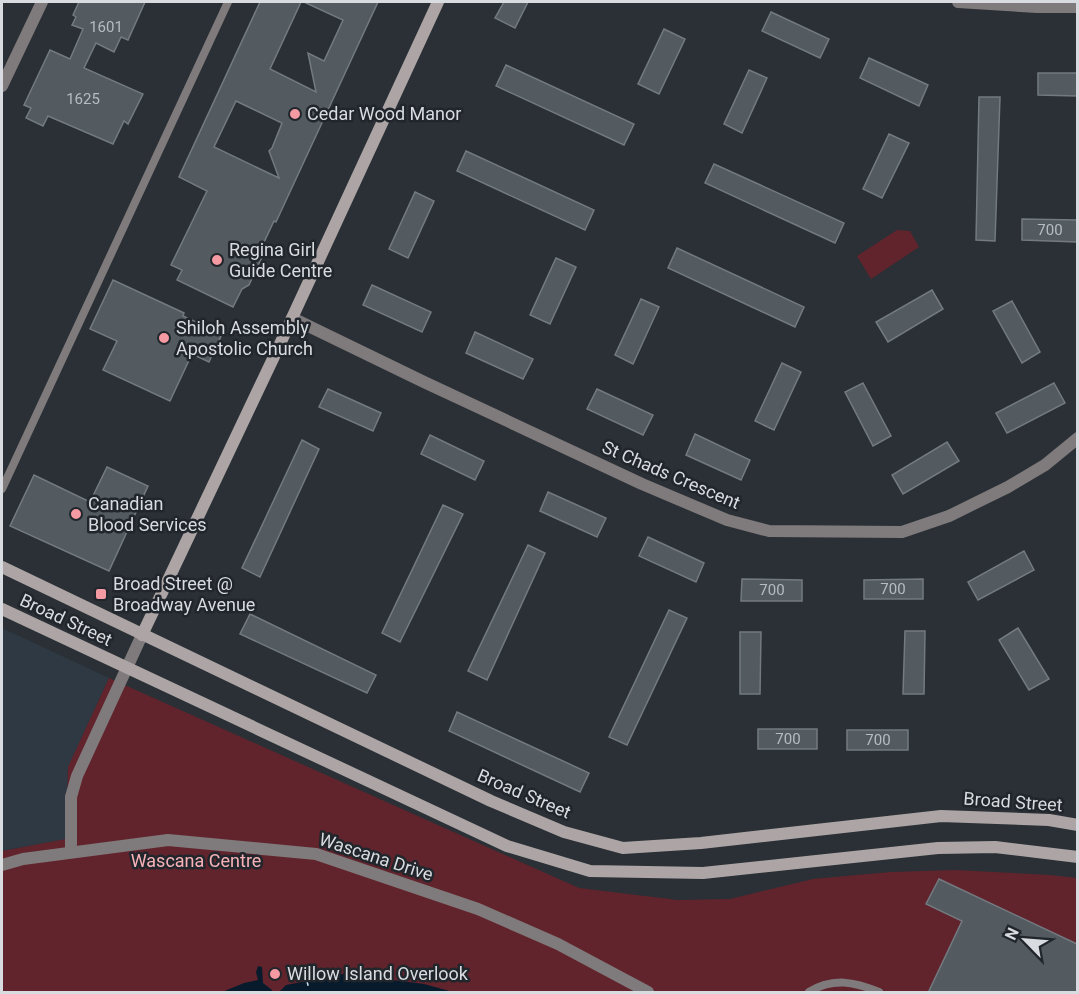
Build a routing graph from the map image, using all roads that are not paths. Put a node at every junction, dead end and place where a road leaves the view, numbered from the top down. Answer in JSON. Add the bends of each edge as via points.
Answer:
{"nodes":[{"id":1,"x":42,"y":2,"type":"edge"},
{"id":2,"x":228,"y":2,"type":"edge"},
{"id":3,"x":438,"y":2,"type":"edge"},
{"id":4,"x":958,"y":2,"type":"edge"},
{"id":5,"x":1077,"y":7,"type":"edge"},
{"id":6,"x":2,"y":86,"type":"edge"},
{"id":7,"x":292,"y":318,"type":"junction"},
{"id":8,"x":1077,"y":438,"type":"edge"},
{"id":9,"x":2,"y":489,"type":"edge"},
{"id":10,"x":2,"y":567,"type":"edge"},
{"id":11,"x":2,"y":609,"type":"edge"},
{"id":12,"x":142,"y":635,"type":"junction"},
{"id":13,"x":127,"y":668,"type":"junction"},
{"id":14,"x":1077,"y":825,"type":"edge"},
{"id":15,"x":71,"y":852,"type":"junction"},
{"id":16,"x":1077,"y":857,"type":"edge"},
{"id":17,"x":2,"y":865,"type":"edge"},
{"id":18,"x":648,"y":993,"type":"edge"},
{"id":19,"x":809,"y":993,"type":"edge"},
{"id":20,"x":879,"y":993,"type":"edge"}],
"edges":[{"from":1,"to":6,"type":"street"},
{"from":2,"to":9,"type":"lane"},
{"from":3,"to":7,"type":"main road"},
{"from":4,"to":5,"type":"street"},
{"from":7,"to":8,"type":"street","name":"St Chads Crescent","via":[[642,484],[727,520],[769,531],[902,532],[950,516],[1008,487],[1045,465]]},
{"from":7,"to":12,"type":"main road"},
{"from":10,"to":12,"type":"main road","name":"Broad Street"},
{"from":11,"to":13,"type":"main road","name":"Broad Street"},
{"from":12,"to":13,"type":"street"},
{"from":12,"to":14,"type":"main road","name":"Broad Street","via":[[491,801],[564,832],[623,848],[941,816],[1049,820]]},
{"from":13,"to":15,"type":"street","via":[[77,776],[71,797]]},
{"from":13,"to":16,"type":"main road","name":"Broad Street","via":[[507,846],[590,871],[703,873],[938,848],[995,847]]},
{"from":15,"to":17,"type":"street","name":"Wascana Drive"},
{"from":15,"to":18,"type":"street","name":"Wascana Drive","via":[[168,840],[316,854],[478,909],[558,944]]},
{"from":19,"to":20,"type":"lane","via":[[832,982],[862,985]]}]}
